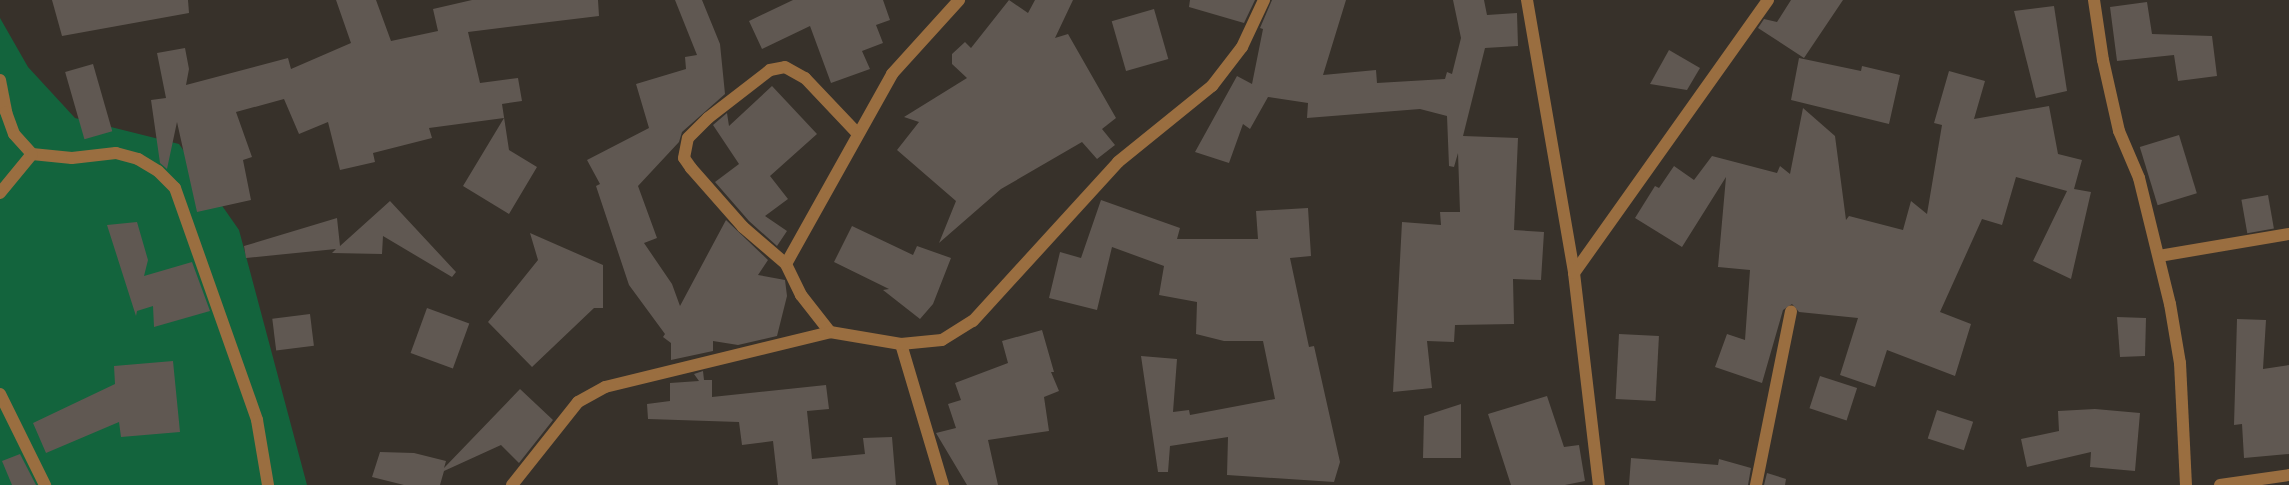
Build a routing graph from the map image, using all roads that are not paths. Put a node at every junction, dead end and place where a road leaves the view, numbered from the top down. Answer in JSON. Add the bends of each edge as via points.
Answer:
{"nodes":[{"id":1,"x":959,"y":0,"type":"edge"},
{"id":2,"x":1264,"y":0,"type":"edge"},
{"id":3,"x":1527,"y":0,"type":"edge"},
{"id":4,"x":1768,"y":0,"type":"edge"},
{"id":5,"x":2094,"y":0,"type":"edge"},
{"id":6,"x":0,"y":80,"type":"edge"},
{"id":7,"x":857,"y":133,"type":"junction"},
{"id":8,"x":32,"y":154,"type":"junction"},
{"id":9,"x":0,"y":193,"type":"edge"},
{"id":10,"x":2289,"y":234,"type":"edge"},
{"id":11,"x":2159,"y":256,"type":"junction"},
{"id":12,"x":786,"y":264,"type":"junction"},
{"id":13,"x":1574,"y":273,"type":"junction"},
{"id":14,"x":1791,"y":312,"type":"dead end"},
{"id":15,"x":830,"y":332,"type":"junction"},
{"id":16,"x":901,"y":344,"type":"junction"},
{"id":17,"x":0,"y":394,"type":"edge"},
{"id":18,"x":2289,"y":476,"type":"edge"},
{"id":19,"x":45,"y":485,"type":"edge"},
{"id":20,"x":268,"y":485,"type":"edge"},
{"id":21,"x":512,"y":485,"type":"edge"},
{"id":22,"x":943,"y":485,"type":"edge"},
{"id":23,"x":1599,"y":485,"type":"edge"},
{"id":24,"x":1756,"y":485,"type":"edge"},
{"id":25,"x":2186,"y":485,"type":"edge"},
{"id":26,"x":2220,"y":485,"type":"edge"}],
"edges":[{"from":1,"to":7,"type":"street","via":[[892,74]]},
{"from":2,"to":16,"type":"street","via":[[1242,47],[1212,86],[1118,162],[973,321],[942,340]]},
{"from":3,"to":13,"type":"street"},
{"from":4,"to":13,"type":"street"},
{"from":5,"to":11,"type":"street","via":[[2103,60],[2120,132],[2139,178]]},
{"from":6,"to":8,"type":"street","via":[[14,134]]},
{"from":7,"to":12,"type":"street"},
{"from":7,"to":12,"type":"street","via":[[805,78],[785,67],[770,70],[708,118],[688,138],[684,158],[691,168],[743,227]]},
{"from":8,"to":9,"type":"street"},
{"from":8,"to":20,"type":"street","via":[[72,158],[116,153],[138,159],[158,171],[175,188],[257,420]]},
{"from":10,"to":11,"type":"street"},
{"from":11,"to":25,"type":"street","via":[[2180,363]]},
{"from":12,"to":15,"type":"street","via":[[801,295]]},
{"from":13,"to":23,"type":"street"},
{"from":14,"to":24,"type":"street"},
{"from":15,"to":16,"type":"street"},
{"from":15,"to":21,"type":"street","via":[[605,387],[578,402]]},
{"from":16,"to":22,"type":"street"},
{"from":17,"to":19,"type":"street"},
{"from":18,"to":26,"type":"street"}]}
